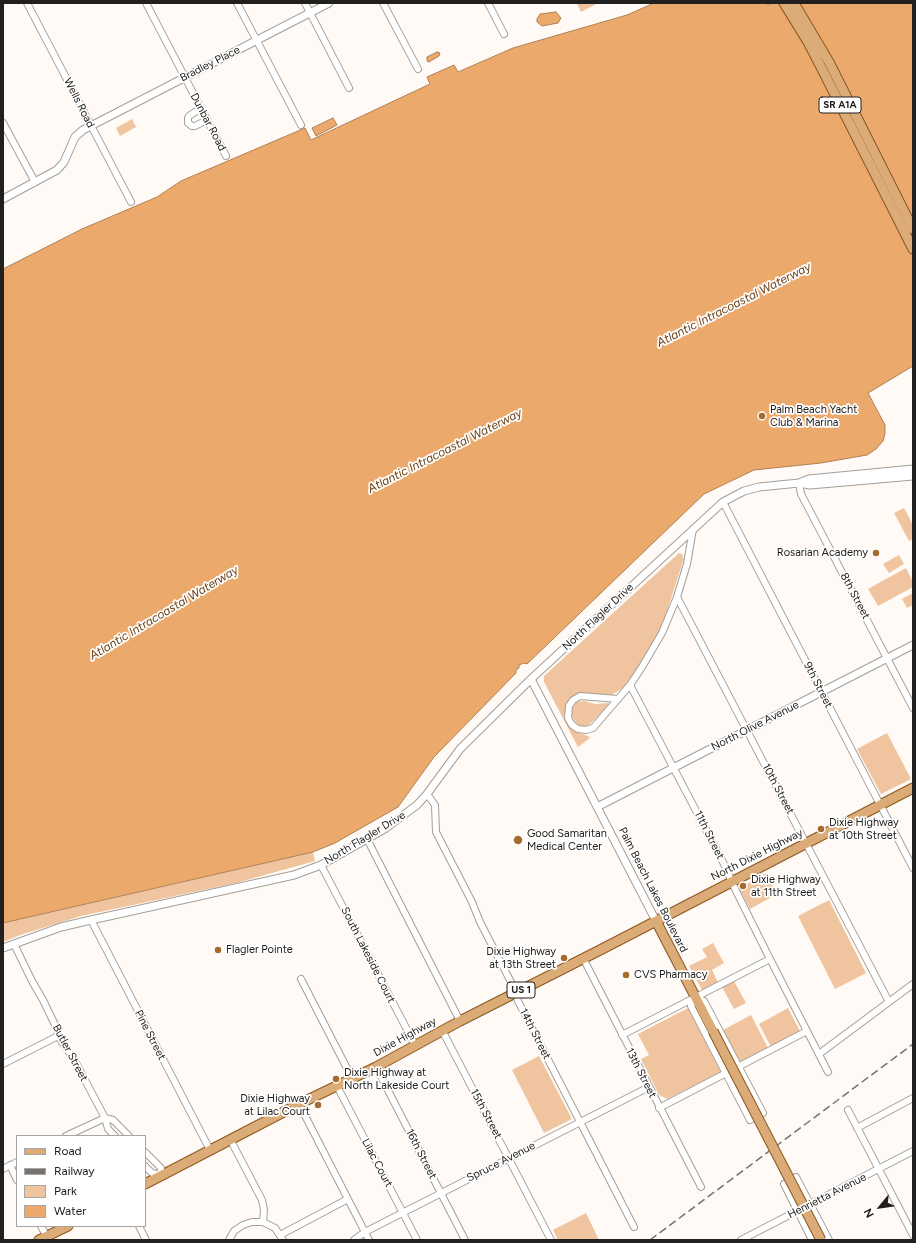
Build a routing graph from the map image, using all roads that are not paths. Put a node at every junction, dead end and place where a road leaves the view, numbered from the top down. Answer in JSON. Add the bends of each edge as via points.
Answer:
{"nodes":[{"id":1,"x":27,"y":3,"type":"edge"},
{"id":2,"x":146,"y":3,"type":"edge"},
{"id":3,"x":237,"y":3,"type":"edge"},
{"id":4,"x":305,"y":3,"type":"edge"},
{"id":5,"x":329,"y":3,"type":"edge"},
{"id":6,"x":383,"y":3,"type":"edge"},
{"id":7,"x":488,"y":3,"type":"edge"},
{"id":8,"x":784,"y":3,"type":"edge"},
{"id":9,"x":794,"y":3,"type":"edge"},
{"id":10,"x":310,"y":13,"type":"junction"},
{"id":11,"x":504,"y":34,"type":"dead end"},
{"id":12,"x":256,"y":40,"type":"junction"},
{"id":13,"x":418,"y":69,"type":"dead end"},
{"id":14,"x":185,"y":77,"type":"junction"},
{"id":15,"x":349,"y":88,"type":"dead end"},
{"id":16,"x":201,"y":108,"type":"junction"},
{"id":17,"x":207,"y":120,"type":"junction"},
{"id":18,"x":3,"y":123,"type":"edge"},
{"id":19,"x":301,"y":125,"type":"dead end"},
{"id":20,"x":91,"y":126,"type":"junction"},
{"id":21,"x":226,"y":156,"type":"dead end"},
{"id":22,"x":35,"y":182,"type":"junction"},
{"id":23,"x":3,"y":199,"type":"edge"},
{"id":24,"x":131,"y":202,"type":"dead end"},
{"id":25,"x":913,"y":229,"type":"edge"},
{"id":26,"x":913,"y":249,"type":"edge"},
{"id":27,"x":913,"y":475,"type":"edge"},
{"id":28,"x":799,"y":483,"type":"junction"},
{"id":29,"x":722,"y":502,"type":"junction"},
{"id":30,"x":693,"y":529,"type":"junction"},
{"id":31,"x":677,"y":597,"type":"junction"},
{"id":32,"x":913,"y":645,"type":"edge"},
{"id":33,"x":887,"y":659,"type":"junction"},
{"id":34,"x":531,"y":679,"type":"junction"},
{"id":35,"x":630,"y":685,"type":"junction"},
{"id":36,"x":822,"y":692,"type":"junction"},
{"id":37,"x":618,"y":699,"type":"junction"},
{"id":38,"x":913,"y":708,"type":"edge"},
{"id":39,"x":747,"y":730,"type":"junction"},
{"id":40,"x":674,"y":768,"type":"junction"},
{"id":41,"x":913,"y":788,"type":"edge"},
{"id":42,"x":427,"y":794,"type":"junction"},
{"id":43,"x":880,"y":805,"type":"junction"},
{"id":44,"x":597,"y":807,"type":"junction"},
{"id":45,"x":367,"y":839,"type":"junction"},
{"id":46,"x":807,"y":843,"type":"junction"},
{"id":47,"x":321,"y":865,"type":"junction"},
{"id":48,"x":913,"y":868,"type":"edge"},
{"id":49,"x":732,"y":881,"type":"junction"},
{"id":50,"x":91,"y":920,"type":"junction"},
{"id":51,"x":656,"y":921,"type":"junction"},
{"id":52,"x":14,"y":944,"type":"junction"},
{"id":53,"x":3,"y":948,"type":"edge"},
{"id":54,"x":583,"y":958,"type":"junction"},
{"id":55,"x":770,"y":959,"type":"junction"},
{"id":56,"x":301,"y":979,"type":"dead end"},
{"id":57,"x":913,"y":984,"type":"edge"},
{"id":58,"x":516,"y":992,"type":"junction"},
{"id":59,"x":695,"y":997,"type":"junction"},
{"id":60,"x":889,"y":1002,"type":"junction"},
{"id":61,"x":460,"y":1021,"type":"junction"},
{"id":62,"x":442,"y":1030,"type":"junction"},
{"id":63,"x":807,"y":1031,"type":"junction"},
{"id":64,"x":622,"y":1035,"type":"junction"},
{"id":65,"x":58,"y":1036,"type":"junction"},
{"id":66,"x":415,"y":1045,"type":"junction"},
{"id":67,"x":819,"y":1054,"type":"junction"},
{"id":68,"x":3,"y":1064,"type":"edge"},
{"id":69,"x":376,"y":1067,"type":"junction"},
{"id":70,"x":739,"y":1067,"type":"junction"},
{"id":71,"x":828,"y":1072,"type":"dead end"},
{"id":72,"x":726,"y":1073,"type":"junction"},
{"id":73,"x":352,"y":1078,"type":"junction"},
{"id":74,"x":337,"y":1086,"type":"junction"},
{"id":75,"x":649,"y":1087,"type":"junction"},
{"id":76,"x":913,"y":1098,"type":"edge"},
{"id":77,"x":299,"y":1104,"type":"junction"},
{"id":78,"x":660,"y":1108,"type":"junction"},
{"id":79,"x":848,"y":1110,"type":"dead end"},
{"id":80,"x":105,"y":1118,"type":"junction"},
{"id":81,"x":580,"y":1122,"type":"junction"},
{"id":82,"x":857,"y":1128,"type":"junction"},
{"id":83,"x":68,"y":1135,"type":"edge"},
{"id":84,"x":114,"y":1135,"type":"edge"},
{"id":85,"x":128,"y":1135,"type":"edge"},
{"id":86,"x":230,"y":1139,"type":"junction"},
{"id":87,"x":210,"y":1150,"type":"junction"},
{"id":88,"x":913,"y":1151,"type":"edge"},
{"id":89,"x":146,"y":1153,"type":"edge"},
{"id":90,"x":509,"y":1158,"type":"junction"},
{"id":91,"x":16,"y":1162,"type":"edge"},
{"id":92,"x":10,"y":1165,"type":"junction"},
{"id":93,"x":146,"y":1167,"type":"edge"},
{"id":94,"x":3,"y":1169,"type":"edge"},
{"id":95,"x":878,"y":1169,"type":"junction"},
{"id":96,"x":161,"y":1176,"type":"junction"},
{"id":97,"x":16,"y":1178,"type":"edge"},
{"id":98,"x":146,"y":1184,"type":"edge"},
{"id":99,"x":701,"y":1187,"type":"dead end"},
{"id":100,"x":441,"y":1193,"type":"junction"},
{"id":101,"x":348,"y":1200,"type":"junction"},
{"id":102,"x":810,"y":1204,"type":"junction"},
{"id":103,"x":798,"y":1210,"type":"junction"},
{"id":104,"x":403,"y":1213,"type":"junction"},
{"id":105,"x":263,"y":1222,"type":"junction"},
{"id":106,"x":41,"y":1227,"type":"edge"},
{"id":107,"x":66,"y":1227,"type":"edge"},
{"id":108,"x":139,"y":1227,"type":"edge"},
{"id":109,"x":634,"y":1227,"type":"dead end"},
{"id":110,"x":365,"y":1232,"type":"junction"},
{"id":111,"x":912,"y":1233,"type":"edge"},
{"id":112,"x":282,"y":1237,"type":"edge"},
{"id":113,"x":45,"y":1239,"type":"edge"},
{"id":114,"x":144,"y":1239,"type":"edge"},
{"id":115,"x":229,"y":1240,"type":"edge"},
{"id":116,"x":354,"y":1240,"type":"edge"},
{"id":117,"x":369,"y":1240,"type":"edge"},
{"id":118,"x":417,"y":1240,"type":"edge"},
{"id":119,"x":465,"y":1240,"type":"edge"},
{"id":120,"x":551,"y":1240,"type":"edge"},
{"id":121,"x":741,"y":1240,"type":"edge"},
{"id":122,"x":812,"y":1240,"type":"edge"},
{"id":123,"x":821,"y":1240,"type":"edge"},
{"id":124,"x":829,"y":1240,"type":"edge"}],
"edges":[{"from":1,"to":20,"type":"street","name":"Wells Road"},
{"from":2,"to":14,"type":"street","name":"Dunbar Road"},
{"from":3,"to":12,"type":"street"},
{"from":4,"to":10,"type":"street"},
{"from":5,"to":10,"type":"street","name":"Bradley Place"},
{"from":6,"to":13,"type":"street"},
{"from":7,"to":11,"type":"street"},
{"from":8,"to":26,"type":"main road","number":"SR A1A","via":[[817,59]]},
{"from":9,"to":25,"type":"main road","number":"SR A1A","via":[[829,62]]},
{"from":10,"to":12,"type":"street","name":"Bradley Place"},
{"from":10,"to":15,"type":"street"},
{"from":12,"to":14,"type":"street","name":"Bradley Place"},
{"from":12,"to":19,"type":"street"},
{"from":14,"to":16,"type":"street","name":"Dunbar Road"},
{"from":14,"to":20,"type":"street","name":"Bradley Place"},
{"from":16,"to":17,"type":"street","name":"Dunbar Road"},
{"from":16,"to":17,"type":"street","via":[[190,114],[188,123],[195,126]]},
{"from":17,"to":21,"type":"street","name":"Dunbar Road"},
{"from":18,"to":22,"type":"street"},
{"from":20,"to":22,"type":"street","name":"Bradley Place","via":[[75,137],[61,166]]},
{"from":20,"to":24,"type":"street","name":"Wells Road"},
{"from":22,"to":23,"type":"street","name":"Bradley Place"},
{"from":27,"to":28,"type":"street","name":"North Flagler Drive","via":[[809,479]]},
{"from":28,"to":29,"type":"street","name":"North Flagler Drive","via":[[759,487]]},
{"from":28,"to":33,"type":"street","name":"8th Street","via":[[801,494]]},
{"from":29,"to":30,"type":"street","name":"North Flagler Drive"},
{"from":29,"to":36,"type":"street","name":"9th Street"},
{"from":30,"to":31,"type":"street","via":[[687,564]]},
{"from":30,"to":34,"type":"street","name":"North Flagler Drive"},
{"from":31,"to":35,"type":"street","via":[[659,639]]},
{"from":31,"to":39,"type":"street","name":"10th Street"},
{"from":32,"to":33,"type":"street","name":"North Olive Avenue"},
{"from":33,"to":36,"type":"street","name":"North Olive Avenue"},
{"from":33,"to":38,"type":"street","name":"8th Street"},
{"from":34,"to":42,"type":"street","name":"North Flagler Drive","via":[[460,749]]},
{"from":34,"to":44,"type":"street","name":"Palm Beach Lakes Boulevard"},
{"from":35,"to":37,"type":"street"},
{"from":35,"to":40,"type":"street","name":"11th Street"},
{"from":36,"to":39,"type":"street","name":"North Olive Avenue"},
{"from":36,"to":43,"type":"street","name":"9th Street"},
{"from":37,"to":37,"type":"street","via":[[580,696],[569,706],[568,718],[572,725],[578,728],[593,728]]},
{"from":39,"to":40,"type":"street","name":"North Olive Avenue"},
{"from":39,"to":46,"type":"street","name":"10th Street"},
{"from":40,"to":44,"type":"street","name":"North Olive Avenue"},
{"from":40,"to":49,"type":"street","name":"11th Street"},
{"from":41,"to":43,"type":"main road","name":"North Dixie Highway","number":"US 1"},
{"from":42,"to":45,"type":"street","name":"North Flagler Drive","via":[[401,818]]},
{"from":42,"to":58,"type":"street","name":"14th Street","via":[[435,805],[436,832]]},
{"from":43,"to":46,"type":"main road","name":"North Dixie Highway","number":"US 1"},
{"from":43,"to":48,"type":"street","name":"9th Street"},
{"from":44,"to":51,"type":"street","name":"Palm Beach Lakes Boulevard"},
{"from":45,"to":47,"type":"street","name":"North Flagler Drive"},
{"from":45,"to":61,"type":"street"},
{"from":46,"to":49,"type":"main road","name":"North Dixie Highway","number":"US 1"},
{"from":46,"to":60,"type":"street","name":"10th Street"},
{"from":47,"to":50,"type":"street","name":"North Flagler Drive","via":[[294,875]]},
{"from":47,"to":66,"type":"street","name":"South Lakeside Court"},
{"from":49,"to":51,"type":"main road","name":"North Dixie Highway","number":"US 1"},
{"from":49,"to":55,"type":"street","name":"11th Street"},
{"from":50,"to":52,"type":"street","name":"North Flagler Drive","via":[[61,927]]},
{"from":50,"to":87,"type":"street","name":"Pine Street"},
{"from":51,"to":54,"type":"main road","name":"Dixie Highway","number":"US 1"},
{"from":51,"to":59,"type":"main road","name":"Palm Beach Lakes Boulevard"},
{"from":52,"to":53,"type":"street","name":"North Flagler Drive"},
{"from":52,"to":65,"type":"street","name":"Butler Street","via":[[44,1000]]},
{"from":54,"to":58,"type":"main road","name":"Dixie Highway","number":"US 1"},
{"from":54,"to":64,"type":"street","name":"13th Street"},
{"from":55,"to":59,"type":"street"},
{"from":55,"to":63,"type":"street","name":"11th Street"},
{"from":56,"to":73,"type":"street"},
{"from":57,"to":60,"type":"street"},
{"from":58,"to":61,"type":"main road","name":"Dixie Highway","number":"US 1"},
{"from":58,"to":81,"type":"street","name":"14th Street","via":[[518,1001]]},
{"from":59,"to":64,"type":"street"},
{"from":59,"to":70,"type":"street","via":[[704,1001]]},
{"from":59,"to":72,"type":"street","via":[[691,1006]]},
{"from":59,"to":123,"type":"main road","name":"Palm Beach Lakes Boulevard","bridge":true},
{"from":60,"to":67,"type":"street"},
{"from":61,"to":62,"type":"main road","name":"Dixie Highway","number":"US 1"},
{"from":62,"to":66,"type":"main road","name":"Dixie Highway","number":"US 1"},
{"from":62,"to":90,"type":"street","name":"15th Street"},
{"from":63,"to":67,"type":"street","name":"11th Street"},
{"from":63,"to":70,"type":"street"},
{"from":64,"to":75,"type":"street","name":"13th Street"},
{"from":65,"to":68,"type":"street"},
{"from":65,"to":80,"type":"street","name":"Butler Street","via":[[75,1061]]},
{"from":66,"to":69,"type":"main road","name":"Dixie Highway","number":"US 1"},
{"from":67,"to":71,"type":"street","name":"11th Street"},
{"from":69,"to":73,"type":"main road","name":"Dixie Highway","number":"US 1"},
{"from":69,"to":100,"type":"street","name":"16th Street"},
{"from":70,"to":72,"type":"street"},
{"from":70,"to":72,"type":"street","via":[[763,1113],[757,1117],[750,1120]]},
{"from":72,"to":78,"type":"street"},
{"from":73,"to":74,"type":"main road","name":"Dixie Highway","number":"US 1"},
{"from":74,"to":77,"type":"main road","name":"Dixie Highway","number":"US 1"},
{"from":74,"to":104,"type":"street","name":"Lilac Court"},
{"from":75,"to":78,"type":"street","name":"13th Street"},
{"from":75,"to":81,"type":"street","name":"Spruce Avenue"},
{"from":76,"to":82,"type":"street"},
{"from":77,"to":86,"type":"main road","name":"Dixie Highway","number":"US 1"},
{"from":77,"to":101,"type":"street"},
{"from":78,"to":99,"type":"street","name":"13th Street"},
{"from":79,"to":82,"type":"street"},
{"from":80,"to":83,"type":"street"},
{"from":80,"to":84,"type":"street","name":"Butler Street","via":[[108,1129]]},
{"from":80,"to":85,"type":"street","name":"Butler Street","via":[[113,1120]]},
{"from":81,"to":90,"type":"street","name":"Spruce Avenue"},
{"from":81,"to":109,"type":"street","name":"14th Street"},
{"from":82,"to":95,"type":"street"},
{"from":86,"to":87,"type":"main road","name":"Dixie Highway","number":"US 1"},
{"from":86,"to":105,"type":"street","via":[[262,1200]]},
{"from":87,"to":96,"type":"main road","name":"Dixie Highway","number":"US 1"},
{"from":88,"to":95,"type":"street","name":"Henrietta Avenue"},
{"from":89,"to":96,"type":"street","via":[[161,1168]]},
{"from":90,"to":100,"type":"street","name":"Spruce Avenue"},
{"from":90,"to":120,"type":"street","name":"15th Street"},
{"from":91,"to":92,"type":"street"},
{"from":92,"to":94,"type":"street"},
{"from":92,"to":97,"type":"street"},
{"from":93,"to":96,"type":"street","via":[[152,1173]]},
{"from":95,"to":102,"type":"street","name":"Henrietta Avenue"},
{"from":95,"to":111,"type":"street"},
{"from":96,"to":98,"type":"main road","name":"Dixie Highway","number":"US 1"},
{"from":100,"to":104,"type":"street","name":"Spruce Avenue"},
{"from":100,"to":119,"type":"street","name":"16th Street"},
{"from":101,"to":110,"type":"street"},
{"from":101,"to":112,"type":"street"},
{"from":102,"to":103,"type":"street","name":"Henrietta Avenue"},
{"from":102,"to":103,"type":"street","via":[[796,1177],[784,1184]]},
{"from":102,"to":124,"type":"street"},
{"from":103,"to":121,"type":"street","name":"Henrietta Avenue"},
{"from":103,"to":122,"type":"street"},
{"from":104,"to":110,"type":"street","name":"Spruce Avenue"},
{"from":104,"to":118,"type":"street","name":"Lilac Court"},
{"from":105,"to":112,"type":"street","via":[[275,1228]]},
{"from":105,"to":115,"type":"street","via":[[243,1225],[234,1231]]},
{"from":106,"to":113,"type":"street"},
{"from":107,"to":113,"type":"main road"},
{"from":108,"to":114,"type":"street"},
{"from":110,"to":116,"type":"street","name":"Spruce Avenue"},
{"from":110,"to":117,"type":"street"}]}
